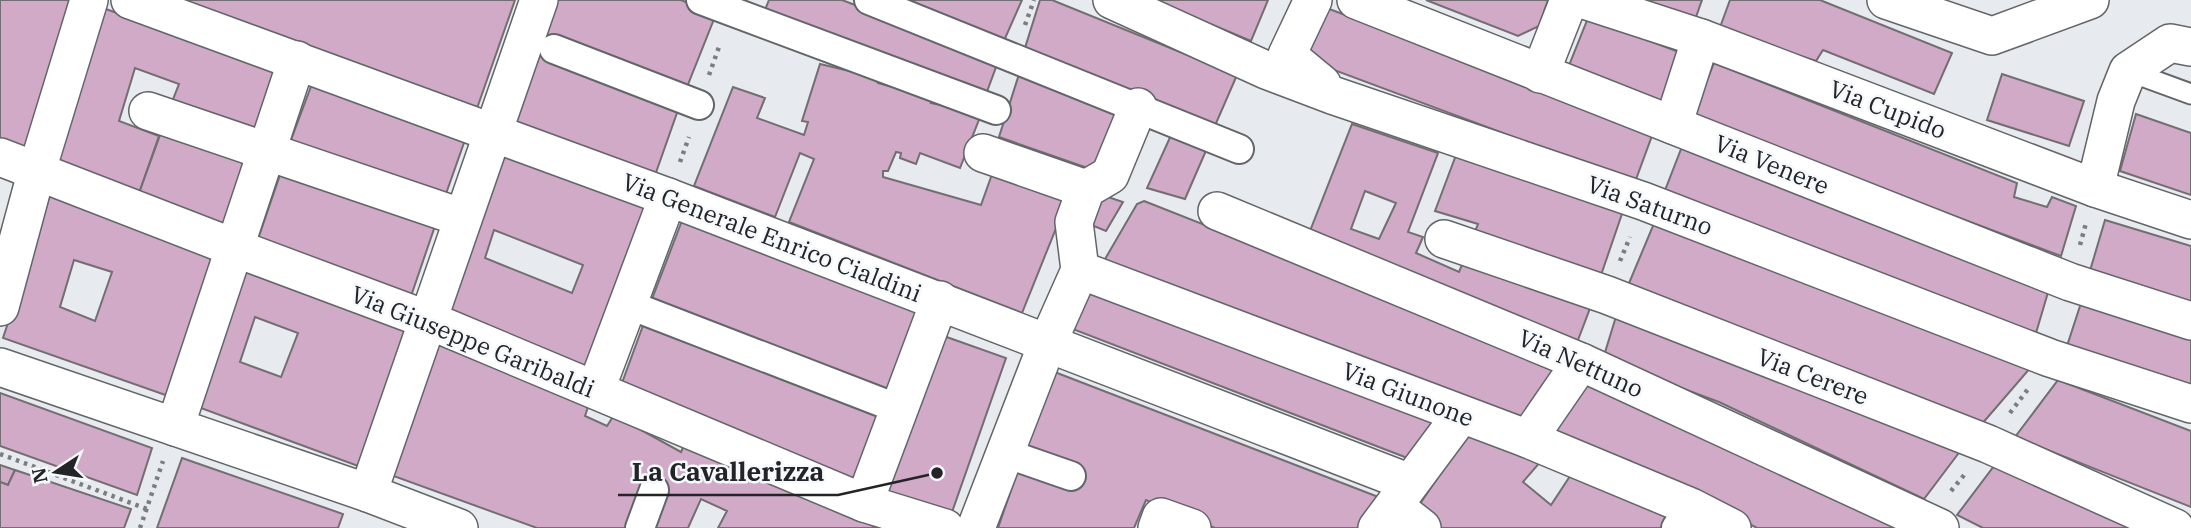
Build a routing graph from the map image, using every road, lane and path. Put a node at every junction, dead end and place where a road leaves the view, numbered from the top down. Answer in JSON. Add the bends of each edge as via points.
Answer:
{"nodes":[{"id":1,"x":89,"y":0,"type":"edge"},
{"id":2,"x":130,"y":0,"type":"edge"},
{"id":3,"x":539,"y":0,"type":"edge"},
{"id":4,"x":701,"y":0,"type":"edge"},
{"id":5,"x":869,"y":0,"type":"edge"},
{"id":6,"x":1112,"y":0,"type":"edge"},
{"id":7,"x":1313,"y":0,"type":"edge"},
{"id":8,"x":1356,"y":0,"type":"edge"},
{"id":9,"x":1569,"y":0,"type":"edge"},
{"id":10,"x":1584,"y":0,"type":"edge"},
{"id":11,"x":1886,"y":0,"type":"edge"},
{"id":12,"x":2090,"y":0,"type":"edge"},
{"id":13,"x":1701,"y":38,"type":"junction"},
{"id":14,"x":2191,"y":47,"type":"edge"},
{"id":15,"x":554,"y":49,"type":"dead end"},
{"id":16,"x":298,"y":60,"type":"junction"},
{"id":17,"x":2128,"y":71,"type":"junction"},
{"id":18,"x":1540,"y":74,"type":"junction"},
{"id":19,"x":2191,"y":94,"type":"edge"},
{"id":20,"x":1332,"y":95,"type":"junction"},
{"id":21,"x":699,"y":106,"type":"dead end"},
{"id":22,"x":1138,"y":107,"type":"junction"},
{"id":23,"x":996,"y":110,"type":"dead end"},
{"id":24,"x":148,"y":111,"type":"dead end"},
{"id":25,"x":1673,"y":125,"type":"junction"},
{"id":26,"x":492,"y":132,"type":"junction"},
{"id":27,"x":1239,"y":149,"type":"dead end"},
{"id":28,"x":267,"y":151,"type":"junction"},
{"id":29,"x":983,"y":153,"type":"dead end"},
{"id":30,"x":0,"y":157,"type":"edge"},
{"id":31,"x":37,"y":170,"type":"junction"},
{"id":32,"x":2095,"y":188,"type":"junction"},
{"id":33,"x":1086,"y":189,"type":"junction"},
{"id":34,"x":668,"y":197,"type":"junction"},
{"id":35,"x":1643,"y":201,"type":"junction"},
{"id":36,"x":1217,"y":211,"type":"dead end"},
{"id":37,"x":463,"y":218,"type":"junction"},
{"id":38,"x":2191,"y":220,"type":"edge"},
{"id":39,"x":1444,"y":239,"type":"dead end"},
{"id":40,"x":234,"y":248,"type":"junction"},
{"id":41,"x":1080,"y":270,"type":"junction"},
{"id":42,"x":1607,"y":295,"type":"junction"},
{"id":43,"x":940,"y":300,"type":"junction"},
{"id":44,"x":627,"y":304,"type":"junction"},
{"id":45,"x":0,"y":307,"type":"edge"},
{"id":46,"x":428,"y":320,"type":"junction"},
{"id":47,"x":2191,"y":321,"type":"edge"},
{"id":48,"x":1048,"y":342,"type":"junction"},
{"id":49,"x":1581,"y":362,"type":"junction"},
{"id":50,"x":0,"y":367,"type":"edge"},
{"id":51,"x":596,"y":389,"type":"junction"},
{"id":52,"x":2191,"y":404,"type":"edge"},
{"id":53,"x":899,"y":409,"type":"junction"},
{"id":54,"x":1461,"y":415,"type":"junction"},
{"id":55,"x":175,"y":427,"type":"junction"},
{"id":56,"x":1528,"y":439,"type":"junction"},
{"id":57,"x":1005,"y":453,"type":"junction"},
{"id":58,"x":0,"y":454,"type":"edge"},
{"id":59,"x":1071,"y":476,"type":"dead end"},
{"id":60,"x":653,"y":490,"type":"dead end"},
{"id":61,"x":368,"y":493,"type":"junction"},
{"id":62,"x":864,"y":503,"type":"junction"},
{"id":63,"x":1394,"y":506,"type":"edge"},
{"id":64,"x":147,"y":509,"type":"junction"},
{"id":65,"x":1684,"y":517,"type":"edge"},
{"id":66,"x":140,"y":528,"type":"edge"},
{"id":67,"x":459,"y":528,"type":"edge"},
{"id":68,"x":639,"y":528,"type":"edge"},
{"id":69,"x":945,"y":528,"type":"edge"},
{"id":70,"x":976,"y":528,"type":"edge"},
{"id":71,"x":1422,"y":528,"type":"edge"},
{"id":72,"x":1732,"y":528,"type":"edge"},
{"id":73,"x":1940,"y":528,"type":"edge"},
{"id":74,"x":2175,"y":528,"type":"edge"}],
"edges":[{"from":1,"to":31,"type":"street"},
{"from":2,"to":16,"type":"street","name":"Via Generale Enrico Cialdini"},
{"from":3,"to":26,"type":"street"},
{"from":4,"to":23,"type":"street"},
{"from":5,"to":22,"type":"street"},
{"from":6,"to":20,"type":"street","name":"Via Saturno"},
{"from":7,"to":20,"type":"street","via":[[1287,55]]},
{"from":8,"to":18,"type":"street","name":"Via Venere"},
{"from":9,"to":18,"type":"street"},
{"from":10,"to":13,"type":"street","name":"Via Cupido"},
{"from":11,"to":12,"type":"street","via":[[1992,36]]},
{"from":13,"to":25,"type":"street"},
{"from":13,"to":32,"type":"street","name":"Via Cupido"},
{"from":14,"to":17,"type":"street","via":[[2170,43]]},
{"from":15,"to":21,"type":"street"},
{"from":16,"to":26,"type":"street","name":"Via Generale Enrico Cialdini"},
{"from":16,"to":28,"type":"street"},
{"from":17,"to":19,"type":"lane"},
{"from":17,"to":32,"type":"street"},
{"from":18,"to":25,"type":"street","name":"Via Venere"},
{"from":20,"to":35,"type":"street","name":"Via Saturno"},
{"from":22,"to":27,"type":"street"},
{"from":22,"to":33,"type":"street","via":[[1110,176]]},
{"from":24,"to":28,"type":"street"},
{"from":25,"to":47,"type":"street","name":"Via Venere","via":[[2070,282]]},
{"from":26,"to":34,"type":"street","name":"Via Generale Enrico Cialdini"},
{"from":26,"to":37,"type":"street"},
{"from":28,"to":37,"type":"street"},
{"from":28,"to":40,"type":"street"},
{"from":29,"to":33,"type":"street"},
{"from":30,"to":31,"type":"street","name":"Via Giuseppe Garibaldi"},
{"from":31,"to":40,"type":"street","name":"Via Giuseppe Garibaldi"},
{"from":31,"to":45,"type":"street"},
{"from":32,"to":38,"type":"street","name":"Via Cupido"},
{"from":33,"to":41,"type":"street","via":[[1074,222]]},
{"from":34,"to":43,"type":"street","name":"Via Generale Enrico Cialdini"},
{"from":34,"to":44,"type":"street"},
{"from":35,"to":42,"type":"path"},
{"from":35,"to":52,"type":"street","name":"Via Saturno","via":[[2050,358]]},
{"from":36,"to":49,"type":"street","name":"Via Nettuno"},
{"from":37,"to":46,"type":"street"},
{"from":39,"to":42,"type":"street","name":"Via Cerere"},
{"from":40,"to":46,"type":"street","name":"Via Giuseppe Garibaldi"},
{"from":40,"to":55,"type":"street"},
{"from":41,"to":48,"type":"street"},
{"from":41,"to":54,"type":"street","name":"Via Giunone"},
{"from":42,"to":74,"type":"street","name":"Via Cerere","via":[[1988,444]]},
{"from":43,"to":48,"type":"street","name":"Via Generale Enrico Cialdini"},
{"from":43,"to":53,"type":"street"},
{"from":44,"to":51,"type":"street"},
{"from":44,"to":53,"type":"street"},
{"from":46,"to":51,"type":"street","name":"Via Giuseppe Garibaldi"},
{"from":46,"to":61,"type":"street"},
{"from":48,"to":57,"type":"street"},
{"from":48,"to":63,"type":"street","name":"Via Generale Enrico Cialdini"},
{"from":49,"to":56,"type":"street"},
{"from":49,"to":73,"type":"street","name":"Via Nettuno"},
{"from":50,"to":55,"type":"street"},
{"from":51,"to":62,"type":"street","name":"Via Giuseppe Garibaldi"},
{"from":53,"to":62,"type":"street"},
{"from":54,"to":56,"type":"street","name":"Via Giunone"},
{"from":54,"to":63,"type":"street"},
{"from":55,"to":61,"type":"street"},
{"from":55,"to":64,"type":"path"},
{"from":56,"to":65,"type":"street","name":"Via Giunone"},
{"from":57,"to":59,"type":"street"},
{"from":57,"to":70,"type":"street"},
{"from":58,"to":64,"type":"path"},
{"from":60,"to":68,"type":"street"},
{"from":61,"to":67,"type":"street"},
{"from":62,"to":69,"type":"street","name":"Via Giuseppe Garibaldi"},
{"from":63,"to":71,"type":"street","name":"Via Generale Enrico Cialdini"},
{"from":64,"to":66,"type":"path"},
{"from":65,"to":72,"type":"street","name":"Via Giunone"}]}
